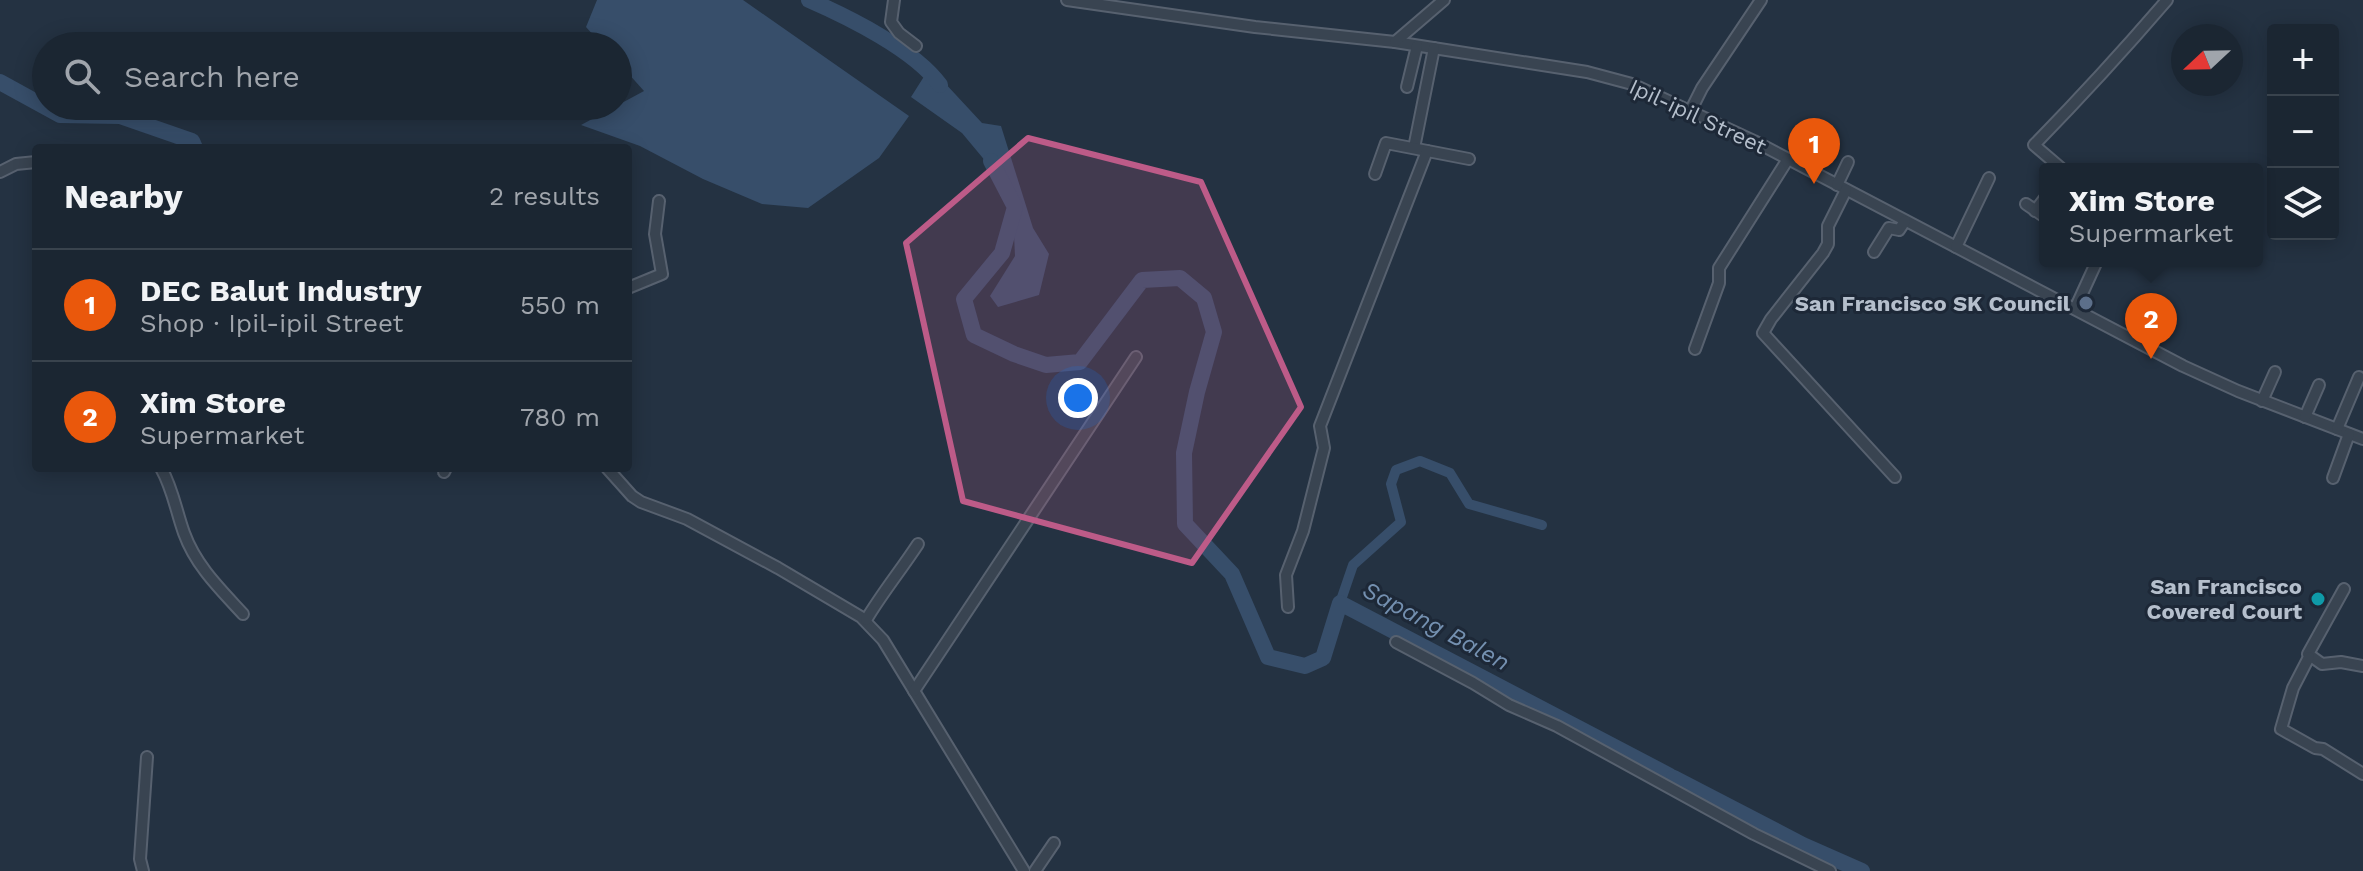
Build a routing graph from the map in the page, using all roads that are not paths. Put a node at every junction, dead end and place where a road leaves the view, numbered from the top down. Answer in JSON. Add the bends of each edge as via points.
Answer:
{"nodes":[{"id":1,"x":894,"y":0,"type":"edge"},
{"id":2,"x":1067,"y":0,"type":"edge"},
{"id":3,"x":1444,"y":0,"type":"edge"},
{"id":4,"x":1761,"y":0,"type":"edge"},
{"id":5,"x":2167,"y":0,"type":"edge"},
{"id":6,"x":1095,"y":2,"type":"edge"},
{"id":7,"x":1124,"y":4,"type":"edge"},
{"id":8,"x":1395,"y":42,"type":"junction"},
{"id":9,"x":916,"y":46,"type":"dead end"},
{"id":10,"x":1417,"y":46,"type":"junction"},
{"id":11,"x":1434,"y":48,"type":"junction"},
{"id":12,"x":1407,"y":87,"type":"dead end"},
{"id":13,"x":1691,"y":110,"type":"junction"},
{"id":14,"x":1414,"y":148,"type":"junction"},
{"id":15,"x":1427,"y":151,"type":"junction"},
{"id":16,"x":1469,"y":159,"type":"dead end"},
{"id":17,"x":1788,"y":159,"type":"junction"},
{"id":18,"x":32,"y":162,"type":"edge"},
{"id":19,"x":1848,"y":162,"type":"dead end"},
{"id":20,"x":2055,"y":163,"type":"edge"},
{"id":21,"x":0,"y":172,"type":"edge"},
{"id":22,"x":1375,"y":174,"type":"dead end"},
{"id":23,"x":1989,"y":178,"type":"dead end"},
{"id":24,"x":1842,"y":188,"type":"junction"},
{"id":25,"x":659,"y":201,"type":"dead end"},
{"id":26,"x":1905,"y":221,"type":"junction"},
{"id":27,"x":1956,"y":247,"type":"junction"},
{"id":28,"x":1874,"y":252,"type":"dead end"},
{"id":29,"x":2094,"y":267,"type":"edge"},
{"id":30,"x":632,"y":286,"type":"edge"},
{"id":31,"x":2075,"y":309,"type":"junction"},
{"id":32,"x":1695,"y":349,"type":"dead end"},
{"id":33,"x":1136,"y":357,"type":"dead end"},
{"id":34,"x":2275,"y":372,"type":"dead end"},
{"id":35,"x":2359,"y":377,"type":"dead end"},
{"id":36,"x":2319,"y":385,"type":"dead end"},
{"id":37,"x":2262,"y":401,"type":"junction"},
{"id":38,"x":2305,"y":417,"type":"junction"},
{"id":39,"x":2337,"y":429,"type":"junction"},
{"id":40,"x":2349,"y":434,"type":"junction"},
{"id":41,"x":2363,"y":439,"type":"edge"},
{"id":42,"x":163,"y":472,"type":"edge"},
{"id":43,"x":611,"y":472,"type":"edge"},
{"id":44,"x":1895,"y":477,"type":"dead end"},
{"id":45,"x":2333,"y":478,"type":"dead end"},
{"id":46,"x":918,"y":544,"type":"dead end"},
{"id":47,"x":2344,"y":589,"type":"dead end"},
{"id":48,"x":1288,"y":607,"type":"dead end"},
{"id":49,"x":243,"y":614,"type":"dead end"},
{"id":50,"x":866,"y":620,"type":"junction"},
{"id":51,"x":1396,"y":642,"type":"dead end"},
{"id":52,"x":2309,"y":657,"type":"junction"},
{"id":53,"x":2363,"y":666,"type":"edge"},
{"id":54,"x":914,"y":691,"type":"junction"},
{"id":55,"x":147,"y":757,"type":"dead end"},
{"id":56,"x":2363,"y":774,"type":"edge"},
{"id":57,"x":1054,"y":843,"type":"dead end"},
{"id":58,"x":143,"y":871,"type":"edge"},
{"id":59,"x":1024,"y":871,"type":"edge"},
{"id":60,"x":1035,"y":871,"type":"edge"},
{"id":61,"x":1830,"y":871,"type":"edge"}],
"edges":[{"from":1,"to":9,"type":"street","via":[[891,22]]},
{"from":2,"to":6,"type":"street","name":"Ipil-ipil Street"},
{"from":3,"to":8,"type":"street"},
{"from":4,"to":13,"type":"street"},
{"from":5,"to":20,"type":"street","via":[[2034,145]]},
{"from":6,"to":7,"type":"street","name":"Ipil-ipil Street"},
{"from":7,"to":8,"type":"street","name":"Ipil-ipil Street","via":[[1255,27]]},
{"from":8,"to":10,"type":"street","name":"Ipil-ipil Street"},
{"from":10,"to":11,"type":"street","name":"Ipil-ipil Street"},
{"from":10,"to":12,"type":"street"},
{"from":11,"to":13,"type":"street","name":"Ipil-ipil Street","via":[[1608,77]]},
{"from":11,"to":14,"type":"street"},
{"from":13,"to":17,"type":"street","name":"Ipil-ipil Street"},
{"from":14,"to":15,"type":"street"},
{"from":14,"to":22,"type":"street","via":[[1386,143]]},
{"from":15,"to":16,"type":"street"},
{"from":15,"to":48,"type":"street","via":[[1320,426],[1324,448],[1286,575]]},
{"from":17,"to":24,"type":"street","name":"Ipil-ipil Street"},
{"from":17,"to":32,"type":"street","via":[[1719,268],[1719,283]]},
{"from":18,"to":21,"type":"street"},
{"from":19,"to":24,"type":"street"},
{"from":23,"to":27,"type":"street"},
{"from":24,"to":26,"type":"street","name":"Ipil-ipil Street"},
{"from":24,"to":44,"type":"street","via":[[1828,226],[1828,244],[1763,333]]},
{"from":25,"to":30,"type":"street","via":[[655,234],[662,274]]},
{"from":26,"to":27,"type":"street","name":"Ipil-ipil Street"},
{"from":26,"to":28,"type":"street","via":[[1899,230],[1889,228]]},
{"from":27,"to":31,"type":"street","name":"Ipil-ipil Street"},
{"from":29,"to":31,"type":"street"},
{"from":31,"to":37,"type":"street","name":"Ipil-ipil Street"},
{"from":33,"to":54,"type":"street"},
{"from":34,"to":37,"type":"street"},
{"from":35,"to":39,"type":"street"},
{"from":36,"to":38,"type":"street"},
{"from":37,"to":38,"type":"street","name":"Ipil-ipil Street"},
{"from":38,"to":39,"type":"street","name":"Ipil-ipil Street"},
{"from":39,"to":40,"type":"street","name":"Ipil-ipil Street"},
{"from":40,"to":41,"type":"street","name":"Ipil-ipil Street"},
{"from":40,"to":45,"type":"street"},
{"from":42,"to":49,"type":"street","via":[[198,563]]},
{"from":43,"to":50,"type":"street","via":[[641,502],[687,519]]},
{"from":46,"to":50,"type":"street"},
{"from":47,"to":52,"type":"street"},
{"from":50,"to":54,"type":"street"},
{"from":51,"to":61,"type":"street"},
{"from":52,"to":53,"type":"street","via":[[2322,664]]},
{"from":52,"to":56,"type":"street","via":[[2281,729]]},
{"from":54,"to":59,"type":"street"},
{"from":55,"to":58,"type":"street"},
{"from":57,"to":60,"type":"street"}]}
